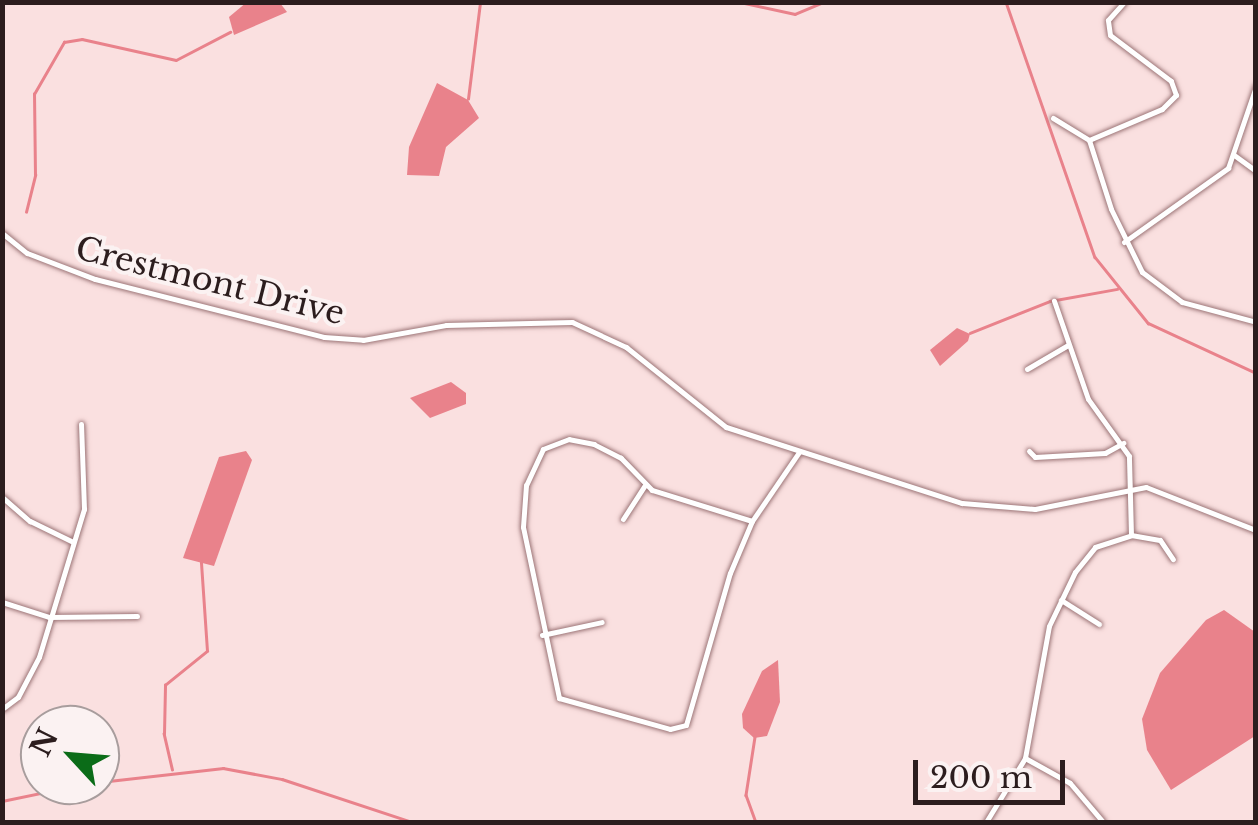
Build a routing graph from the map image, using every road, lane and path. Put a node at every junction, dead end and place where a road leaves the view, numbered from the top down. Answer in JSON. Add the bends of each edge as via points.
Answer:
{"nodes":[{"id":1,"x":1123,"y":3,"type":"edge"},
{"id":2,"x":1256,"y":86,"type":"edge"},
{"id":3,"x":1053,"y":118,"type":"dead end"},
{"id":4,"x":1089,"y":140,"type":"junction"},
{"id":5,"x":1234,"y":155,"type":"junction"},
{"id":6,"x":1256,"y":171,"type":"edge"},
{"id":7,"x":2,"y":232,"type":"edge"},
{"id":8,"x":1124,"y":242,"type":"junction"},
{"id":9,"x":1054,"y":302,"type":"dead end"},
{"id":10,"x":1256,"y":322,"type":"edge"},
{"id":11,"x":1068,"y":344,"type":"junction"},
{"id":12,"x":1028,"y":369,"type":"dead end"},
{"id":13,"x":81,"y":424,"type":"dead end"},
{"id":14,"x":1123,"y":443,"type":"junction"},
{"id":15,"x":1029,"y":451,"type":"dead end"},
{"id":16,"x":799,"y":452,"type":"junction"},
{"id":17,"x":645,"y":485,"type":"junction"},
{"id":18,"x":1130,"y":487,"type":"junction"},
{"id":19,"x":2,"y":497,"type":"edge"},
{"id":20,"x":623,"y":519,"type":"dead end"},
{"id":21,"x":752,"y":522,"type":"junction"},
{"id":22,"x":1256,"y":530,"type":"edge"},
{"id":23,"x":1130,"y":535,"type":"junction"},
{"id":24,"x":73,"y":542,"type":"junction"},
{"id":25,"x":1173,"y":559,"type":"dead end"},
{"id":26,"x":1061,"y":600,"type":"junction"},
{"id":27,"x":2,"y":602,"type":"edge"},
{"id":28,"x":137,"y":616,"type":"dead end"},
{"id":29,"x":49,"y":617,"type":"junction"},
{"id":30,"x":602,"y":622,"type":"dead end"},
{"id":31,"x":1099,"y":624,"type":"dead end"},
{"id":32,"x":542,"y":634,"type":"junction"},
{"id":33,"x":2,"y":708,"type":"edge"},
{"id":34,"x":1025,"y":758,"type":"junction"},
{"id":35,"x":986,"y":822,"type":"edge"},
{"id":36,"x":1104,"y":822,"type":"edge"}],
"edges":[{"from":1,"to":4,"type":"street","via":[[1108,20],[1110,35],[1171,81],[1176,96],[1162,109]]},
{"from":2,"to":5,"type":"street","via":[[1241,114]]},
{"from":3,"to":4,"type":"street"},
{"from":4,"to":8,"type":"street"},
{"from":5,"to":6,"type":"street"},
{"from":5,"to":8,"type":"street","via":[[1210,184]]},
{"from":7,"to":16,"type":"street","name":"Crestmont Drive","via":[[27,253],[96,280],[324,337],[378,340],[446,325],[582,325],[649,364],[708,418]]},
{"from":8,"to":10,"type":"street","via":[[1166,294]]},
{"from":9,"to":11,"type":"street"},
{"from":11,"to":12,"type":"street"},
{"from":11,"to":14,"type":"street","via":[[1093,410]]},
{"from":13,"to":24,"type":"street","via":[[85,494]]},
{"from":14,"to":15,"type":"street","via":[[1105,453],[1035,457]]},
{"from":14,"to":18,"type":"street"},
{"from":16,"to":18,"type":"street","name":"Crestmont Drive","via":[[983,508],[1057,506]]},
{"from":16,"to":21,"type":"street"},
{"from":17,"to":20,"type":"street"},
{"from":17,"to":21,"type":"street"},
{"from":17,"to":32,"type":"street","via":[[621,458],[594,444],[562,440],[538,454],[523,516]]},
{"from":18,"to":22,"type":"street","name":"Crestmont Drive","via":[[1186,498]]},
{"from":18,"to":23,"type":"street"},
{"from":19,"to":24,"type":"street","via":[[30,521]]},
{"from":21,"to":32,"type":"street","via":[[679,729],[562,701]]},
{"from":23,"to":25,"type":"street","via":[[1160,540]]},
{"from":23,"to":26,"type":"street","via":[[1095,547]]},
{"from":24,"to":29,"type":"street"},
{"from":26,"to":31,"type":"street"},
{"from":26,"to":34,"type":"street","via":[[1048,626]]},
{"from":27,"to":29,"type":"street"},
{"from":28,"to":29,"type":"street"},
{"from":29,"to":33,"type":"street","via":[[30,678]]},
{"from":30,"to":32,"type":"street"},
{"from":34,"to":35,"type":"street"},
{"from":34,"to":36,"type":"street","via":[[1070,783]]}]}
